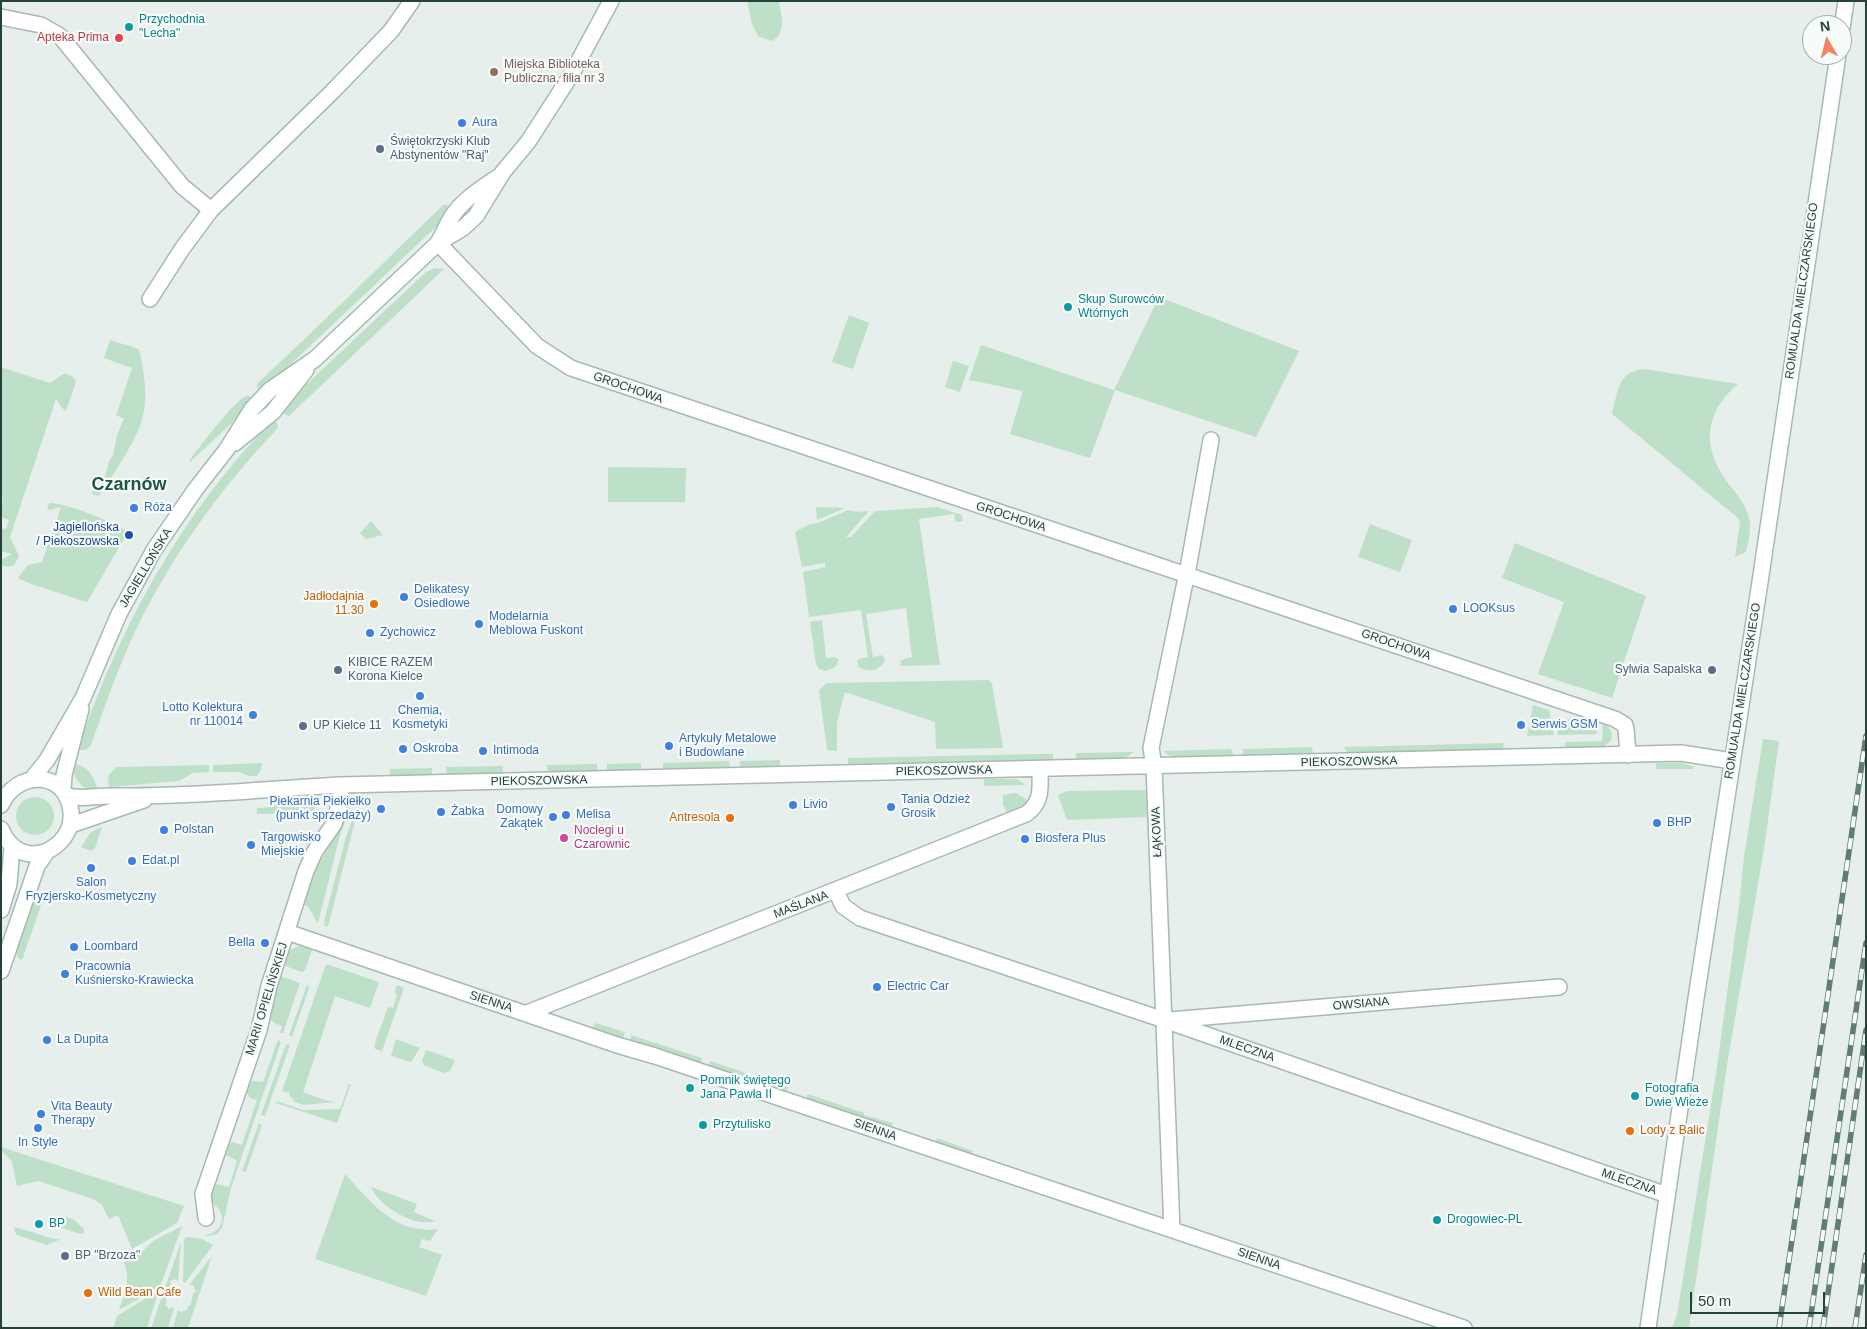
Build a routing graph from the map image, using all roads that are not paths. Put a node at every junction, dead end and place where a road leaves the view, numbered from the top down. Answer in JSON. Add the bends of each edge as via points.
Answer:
{"nodes":[{"id":1,"x":412,"y":1,"type":"edge"},
{"id":2,"x":1846,"y":1,"type":"edge"},
{"id":3,"x":609,"y":3,"type":"edge"},
{"id":4,"x":1844,"y":15,"type":"edge"},
{"id":5,"x":1,"y":17,"type":"edge"},
{"id":6,"x":1837,"y":65,"type":"edge"},
{"id":7,"x":211,"y":210,"type":"junction"},
{"id":8,"x":438,"y":243,"type":"junction"},
{"id":9,"x":150,"y":299,"type":"dead end"},
{"id":10,"x":1211,"y":440,"type":"dead end"},
{"id":11,"x":1186,"y":574,"type":"junction"},
{"id":12,"x":83,"y":698,"type":"junction"},
{"id":13,"x":1628,"y":756,"type":"junction"},
{"id":14,"x":1732,"y":761,"type":"junction"},
{"id":15,"x":1154,"y":766,"type":"junction"},
{"id":16,"x":1040,"y":768,"type":"junction"},
{"id":17,"x":31,"y":780,"type":"junction"},
{"id":18,"x":341,"y":785,"type":"junction"},
{"id":19,"x":7,"y":789,"type":"edge"},
{"id":20,"x":65,"y":792,"type":"junction"},
{"id":21,"x":155,"y":796,"type":"junction"},
{"id":22,"x":1,"y":805,"type":"edge"},
{"id":23,"x":71,"y":825,"type":"junction"},
{"id":24,"x":1,"y":829,"type":"edge"},
{"id":25,"x":12,"y":847,"type":"junction"},
{"id":26,"x":46,"y":853,"type":"junction"},
{"id":27,"x":836,"y":891,"type":"junction"},
{"id":28,"x":1,"y":910,"type":"edge"},
{"id":29,"x":287,"y":932,"type":"junction"},
{"id":30,"x":1,"y":971,"type":"edge"},
{"id":31,"x":1558,"y":987,"type":"dead end"},
{"id":32,"x":527,"y":1013,"type":"junction"},
{"id":33,"x":1164,"y":1020,"type":"junction"},
{"id":34,"x":1668,"y":1195,"type":"junction"},
{"id":35,"x":206,"y":1218,"type":"dead end"},
{"id":36,"x":1172,"y":1230,"type":"junction"},
{"id":37,"x":1464,"y":1328,"type":"edge"},
{"id":38,"x":1648,"y":1328,"type":"edge"}],
"edges":[{"from":1,"to":7,"type":"street","via":[[384,38]]},
{"from":2,"to":4,"type":"street"},
{"from":3,"to":8,"type":"street","name":"JAGIELLOŃSKA","via":[[571,75],[528,142],[503,172],[483,208],[464,228]]},
{"from":5,"to":7,"type":"street","via":[[41,25],[60,36],[174,177]]},
{"from":6,"to":14,"type":"street","name":"ROMUALDA MIELCZARSKIEGO"},
{"from":7,"to":9,"type":"street"},
{"from":8,"to":11,"type":"street","name":"GROCHOWA","via":[[538,346],[571,368]]},
{"from":8,"to":12,"type":"street","name":"JAGIELLOŃSKA","via":[[315,359],[273,412],[228,449],[196,490],[154,550],[119,614]]},
{"from":10,"to":11,"type":"street","name":"ŁĄKOWA"},
{"from":11,"to":13,"type":"street","name":"GROCHOWA","via":[[1614,719],[1625,725]]},
{"from":11,"to":15,"type":"street","name":"ŁĄKOWA","via":[[1151,748]]},
{"from":12,"to":17,"type":"street","name":"JAGIELLOŃSKA","via":[[47,760]]},
{"from":12,"to":20,"type":"street","name":"JAGIELLOŃSKA","via":[[64,775]]},
{"from":13,"to":14,"type":"street","name":"PIEKOSZOWSKA","via":[[1688,753]]},
{"from":13,"to":15,"type":"street","name":"PIEKOSZOWSKA"},
{"from":14,"to":34,"type":"street","name":"ROMUALDA MIELCZARSKIEGO"},
{"from":15,"to":16,"type":"street","name":"PIEKOSZOWSKA"},
{"from":15,"to":33,"type":"street","name":"ŁĄKOWA"},
{"from":16,"to":18,"type":"street","name":"PIEKOSZOWSKA"},
{"from":16,"to":27,"type":"street","name":"MAŚLANA","via":[[1038,801],[1026,814]]},
{"from":17,"to":19,"type":"street"},
{"from":17,"to":20,"type":"street","name":"PIEKOSZOWSKA","via":[[50,781]]},
{"from":18,"to":21,"type":"street","name":"PIEKOSZOWSKA"},
{"from":18,"to":29,"type":"street","name":"MARII OPIELIŃSKIEJ","via":[[334,824],[312,858]]},
{"from":19,"to":22,"type":"street"},
{"from":20,"to":21,"type":"street","name":"PIEKOSZOWSKA","via":[[78,798]]},
{"from":20,"to":23,"type":"street","name":"JAGIELLOŃSKA","via":[[71,811]]},
{"from":21,"to":23,"type":"street","name":"PIEKOSZOWSKA"},
{"from":23,"to":26,"type":"street","via":[[62,840]]},
{"from":24,"to":25,"type":"street"},
{"from":25,"to":26,"type":"street","via":[[28,854]]},
{"from":25,"to":28,"type":"street","via":[[9,884]]},
{"from":26,"to":30,"type":"street","via":[[37,866]]},
{"from":27,"to":32,"type":"street","name":"MAŚLANA"},
{"from":27,"to":33,"type":"street","name":"MLECZNA","via":[[843,906],[860,918]]},
{"from":29,"to":32,"type":"street","name":"SIENNA"},
{"from":29,"to":35,"type":"street","name":"MARII OPIELIŃSKIEJ","via":[[259,1030],[204,1194]]},
{"from":31,"to":33,"type":"street","name":"OWSIANA"},
{"from":32,"to":36,"type":"street","name":"SIENNA"},
{"from":33,"to":34,"type":"street","name":"MLECZNA"},
{"from":33,"to":36,"type":"street","name":"ŁĄKOWA"},
{"from":34,"to":38,"type":"street","name":"ROMUALDA MIELCZARSKIEGO"},
{"from":36,"to":37,"type":"street","name":"SIENNA"}]}
